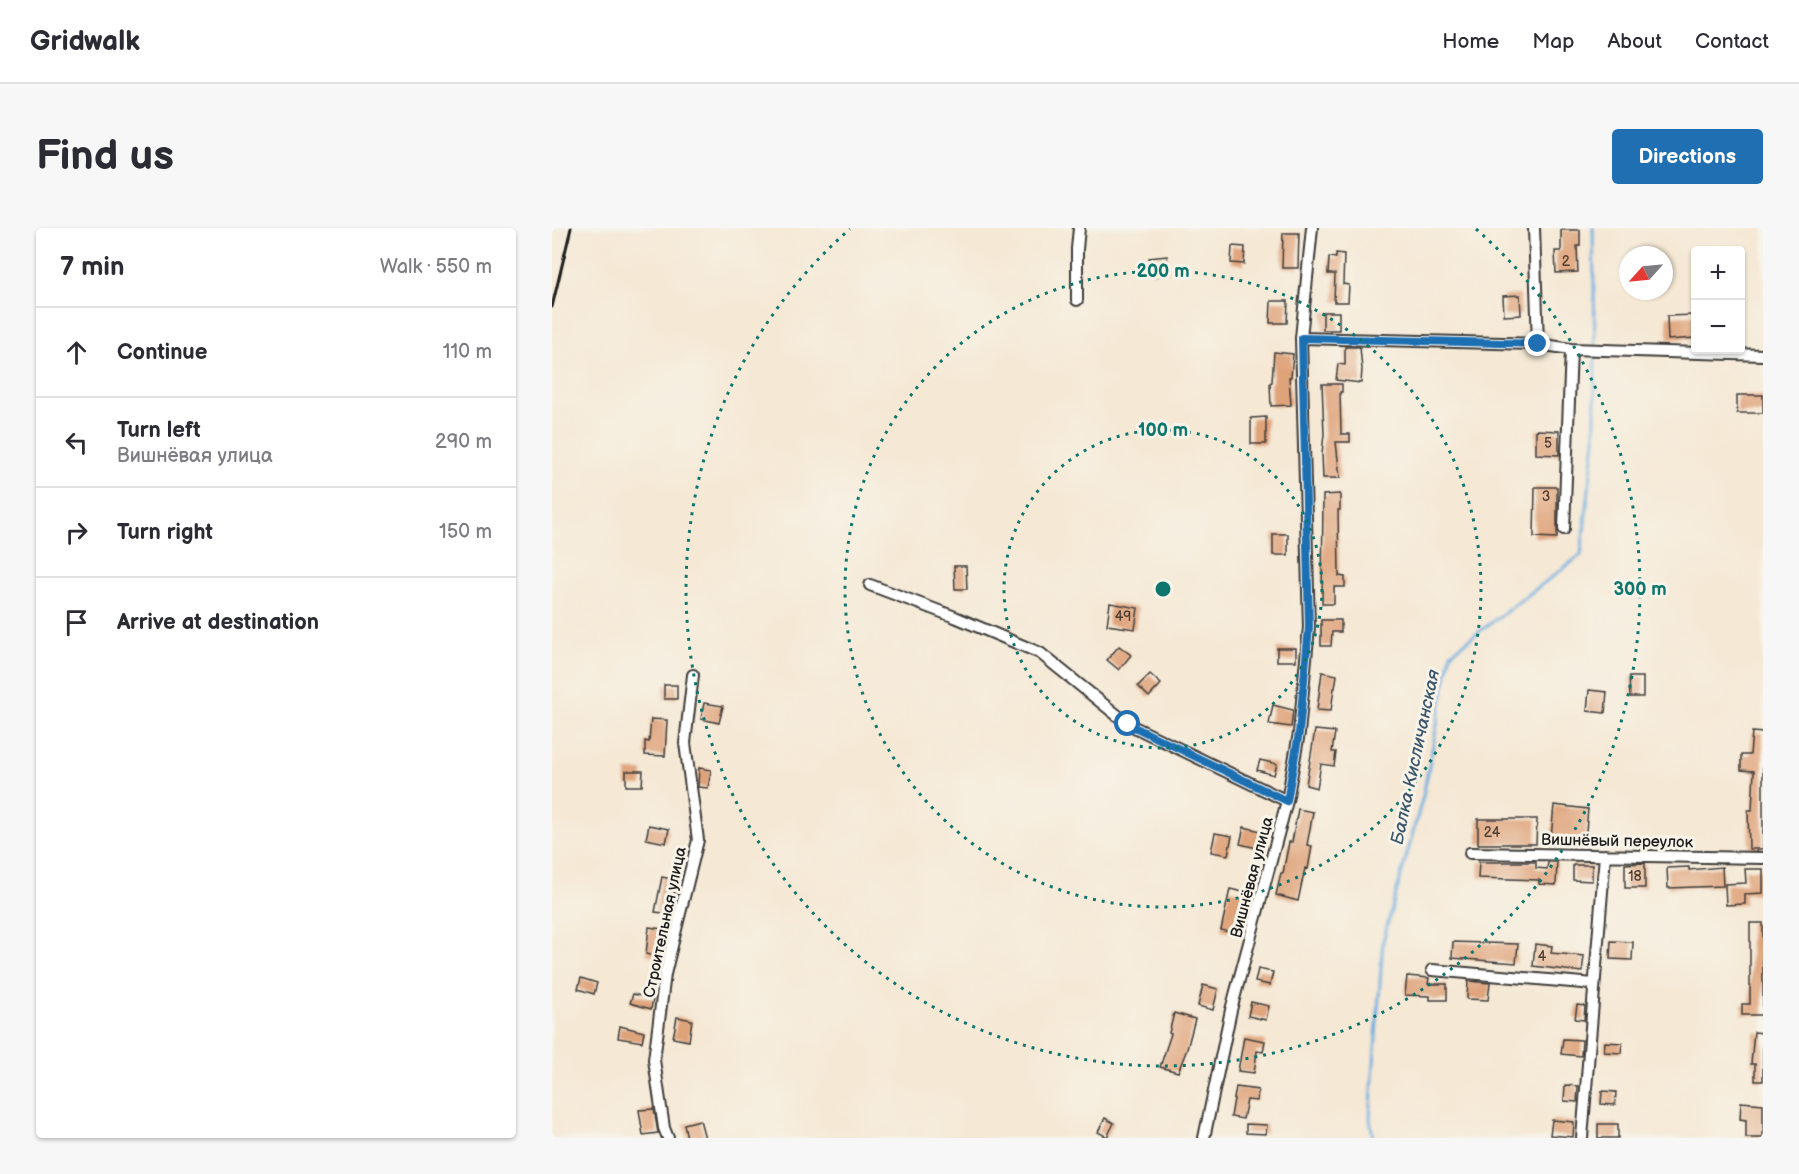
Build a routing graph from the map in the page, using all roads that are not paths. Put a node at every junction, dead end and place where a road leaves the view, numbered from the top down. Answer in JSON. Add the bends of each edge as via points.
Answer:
{"nodes":[{"id":1,"x":1079,"y":228,"type":"edge"},
{"id":2,"x":1312,"y":228,"type":"edge"},
{"id":3,"x":1534,"y":228,"type":"edge"},
{"id":4,"x":1077,"y":300,"type":"dead end"},
{"id":5,"x":1302,"y":338,"type":"junction"},
{"id":6,"x":1538,"y":344,"type":"junction"},
{"id":7,"x":1571,"y":349,"type":"junction"},
{"id":8,"x":1763,"y":355,"type":"edge"},
{"id":9,"x":1564,"y":528,"type":"dead end"},
{"id":10,"x":870,"y":585,"type":"dead end"},
{"id":11,"x":693,"y":675,"type":"dead end"},
{"id":12,"x":1287,"y":801,"type":"junction"},
{"id":13,"x":1470,"y":853,"type":"dead end"},
{"id":14,"x":1605,"y":855,"type":"junction"},
{"id":15,"x":1763,"y":858,"type":"edge"},
{"id":16,"x":1432,"y":970,"type":"dead end"},
{"id":17,"x":1594,"y":984,"type":"junction"},
{"id":18,"x":1203,"y":1137,"type":"edge"},
{"id":19,"x":668,"y":1138,"type":"edge"},
{"id":20,"x":1582,"y":1138,"type":"edge"}],
"edges":[{"from":1,"to":4,"type":"street"},
{"from":2,"to":5,"type":"street","name":"Вишнёвая улица"},
{"from":3,"to":6,"type":"street"},
{"from":5,"to":6,"type":"street"},
{"from":5,"to":12,"type":"street","name":"Вишнёвая улица","via":[[1309,627],[1299,733]]},
{"from":6,"to":7,"type":"street"},
{"from":7,"to":8,"type":"street"},
{"from":7,"to":9,"type":"street"},
{"from":10,"to":12,"type":"street","via":[[1040,653],[1128,724]]},
{"from":11,"to":19,"type":"street","name":"Строительная улица","via":[[686,743],[698,840],[665,974],[654,1060]]},
{"from":12,"to":18,"type":"street","name":"Вишнёвая улица","via":[[1231,1010]]},
{"from":13,"to":14,"type":"street","name":"Вишнёвый переулок"},
{"from":14,"to":15,"type":"street","name":"Вишнёвый переулок"},
{"from":14,"to":17,"type":"street"},
{"from":16,"to":17,"type":"street"},
{"from":17,"to":20,"type":"street"}]}
